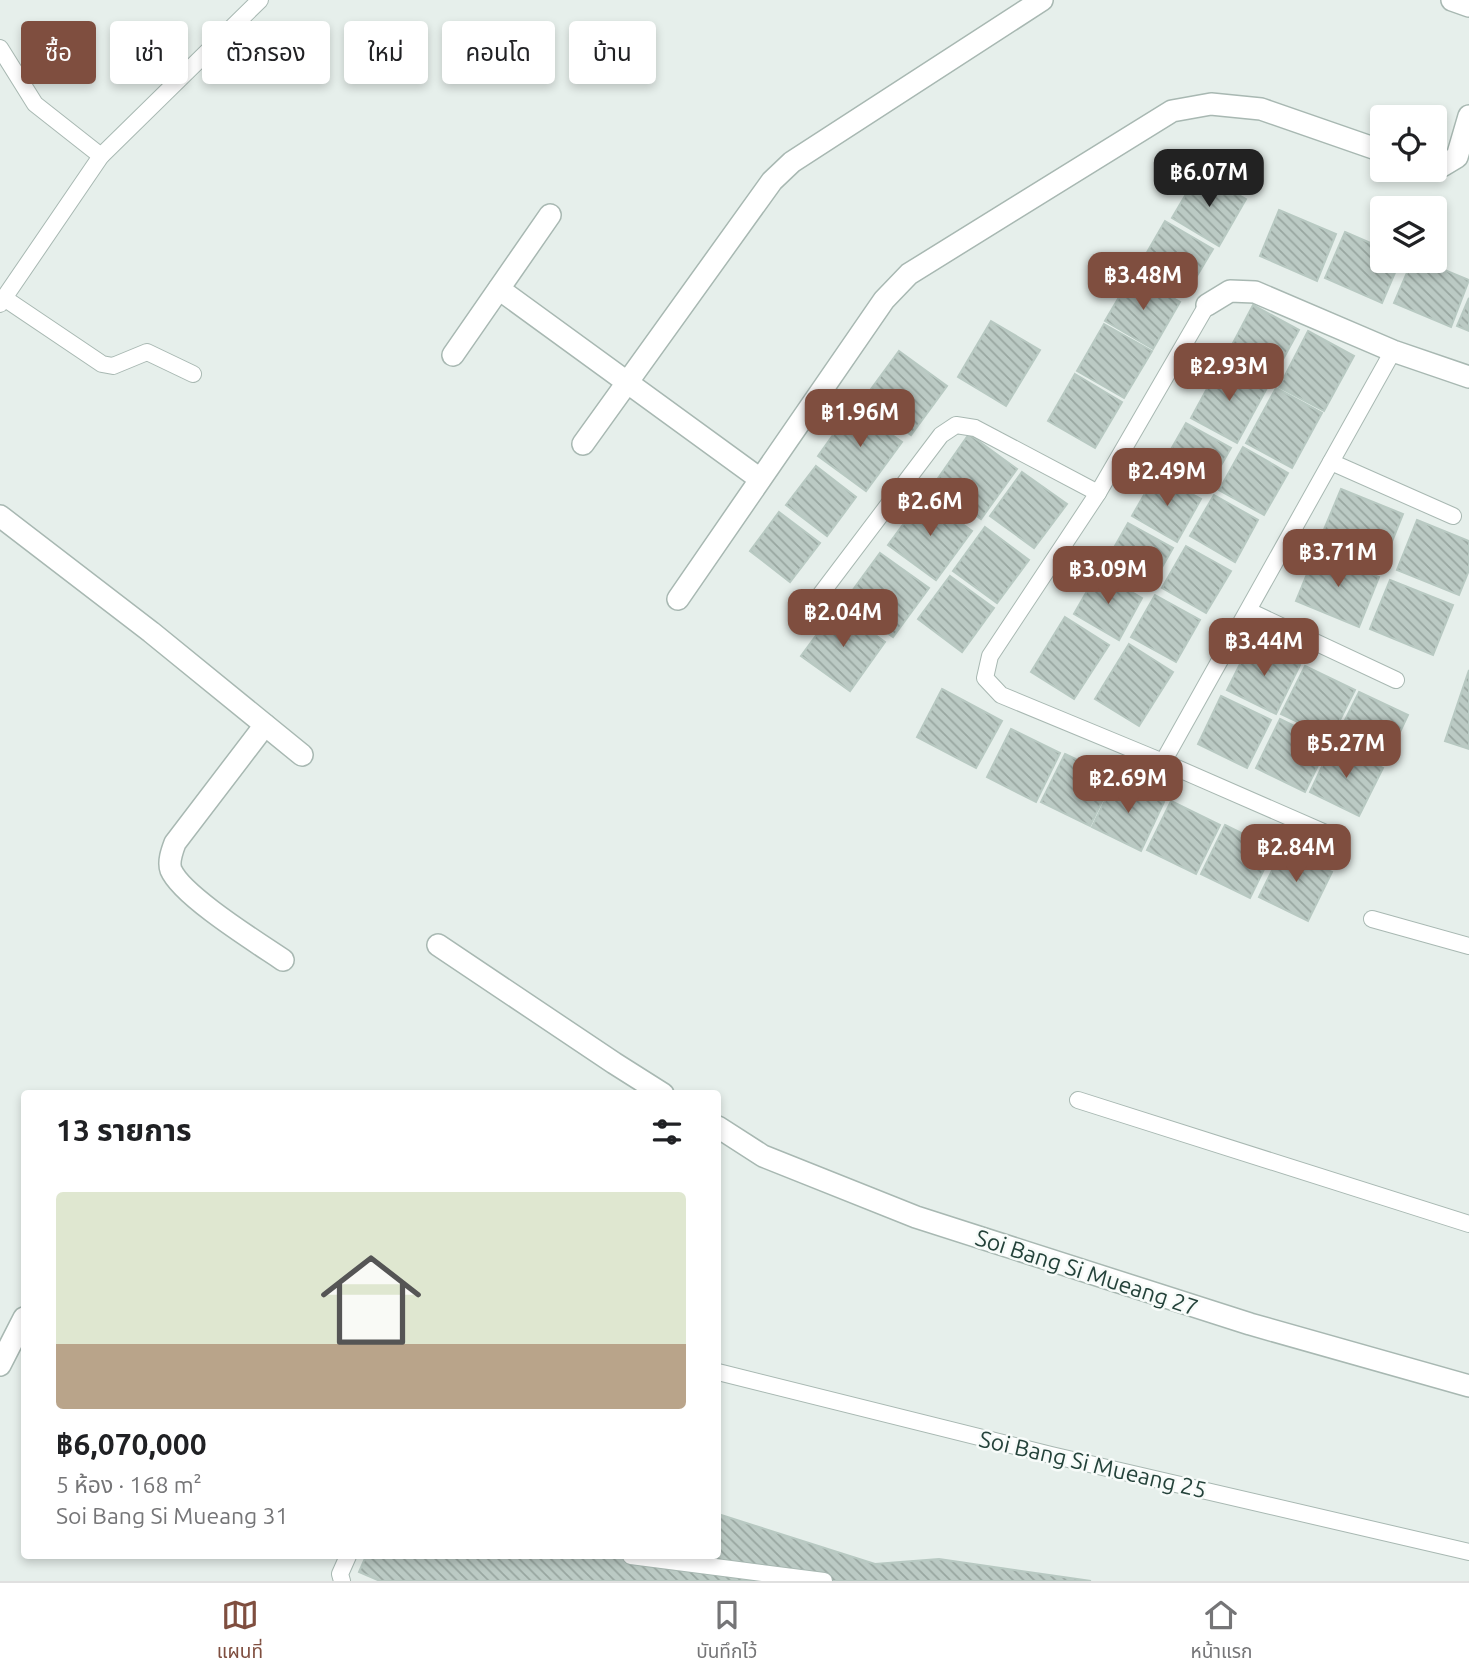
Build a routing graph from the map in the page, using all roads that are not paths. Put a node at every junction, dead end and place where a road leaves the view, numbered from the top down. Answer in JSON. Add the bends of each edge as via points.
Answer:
{"nodes":[{"id":1,"x":260,"y":0,"type":"edge"},
{"id":2,"x":1042,"y":0,"type":"edge"},
{"id":3,"x":1452,"y":0,"type":"edge"},
{"id":4,"x":1469,"y":6,"type":"edge"},
{"id":5,"x":0,"y":48,"type":"edge"},
{"id":6,"x":1469,"y":116,"type":"edge"},
{"id":7,"x":1370,"y":147,"type":"edge"},
{"id":8,"x":101,"y":156,"type":"junction"},
{"id":9,"x":1447,"y":163,"type":"edge"},
{"id":10,"x":550,"y":215,"type":"dead end"},
{"id":11,"x":499,"y":289,"type":"junction"},
{"id":12,"x":2,"y":301,"type":"edge"},
{"id":13,"x":1207,"y":304,"type":"joint"},
{"id":14,"x":1393,"y":351,"type":"junction"},
{"id":15,"x":453,"y":355,"type":"dead end"},
{"id":16,"x":193,"y":374,"type":"dead end"},
{"id":17,"x":1469,"y":377,"type":"edge"},
{"id":18,"x":626,"y":383,"type":"junction"},
{"id":19,"x":583,"y":444,"type":"dead end"},
{"id":20,"x":1331,"y":462,"type":"junction"},
{"id":21,"x":760,"y":480,"type":"junction"},
{"id":22,"x":1097,"y":493,"type":"junction"},
{"id":23,"x":0,"y":516,"type":"edge"},
{"id":24,"x":1453,"y":516,"type":"dead end"},
{"id":25,"x":678,"y":598,"type":"dead end"},
{"id":26,"x":1249,"y":611,"type":"junction"},
{"id":27,"x":802,"y":619,"type":"dead end"},
{"id":28,"x":1396,"y":680,"type":"dead end"},
{"id":29,"x":265,"y":725,"type":"junction"},
{"id":30,"x":302,"y":755,"type":"dead end"},
{"id":31,"x":1163,"y":762,"type":"junction"},
{"id":32,"x":1337,"y":838,"type":"dead end"},
{"id":33,"x":1372,"y":919,"type":"dead end"},
{"id":34,"x":438,"y":945,"type":"dead end"},
{"id":35,"x":1469,"y":946,"type":"edge"},
{"id":36,"x":283,"y":960,"type":"dead end"},
{"id":37,"x":657,"y":1090,"type":"edge"},
{"id":38,"x":1078,"y":1100,"type":"dead end"},
{"id":39,"x":721,"y":1129,"type":"edge"},
{"id":40,"x":1469,"y":1224,"type":"edge"},
{"id":41,"x":21,"y":1324,"type":"edge"},
{"id":42,"x":0,"y":1365,"type":"edge"},
{"id":43,"x":721,"y":1373,"type":"edge"},
{"id":44,"x":1469,"y":1386,"type":"edge"},
{"id":45,"x":1469,"y":1552,"type":"edge"},
{"id":46,"x":347,"y":1559,"type":"edge"},
{"id":47,"x":654,"y":1559,"type":"edge"},
{"id":48,"x":342,"y":1581,"type":"edge"},
{"id":49,"x":824,"y":1581,"type":"edge"}],
"edges":[{"from":1,"to":8,"type":"lane"},
{"from":2,"to":18,"type":"street","via":[[792,162],[763,192]]},
{"from":3,"to":4,"type":"street"},
{"from":5,"to":8,"type":"lane","via":[[35,104]]},
{"from":6,"to":9,"type":"street","via":[[1457,157]]},
{"from":7,"to":21,"type":"street","via":[[1261,109],[1211,104],[1172,111],[909,274],[884,300]]},
{"from":8,"to":12,"type":"lane"},
{"from":10,"to":11,"type":"street"},
{"from":11,"to":15,"type":"street"},
{"from":11,"to":18,"type":"street"},
{"from":12,"to":16,"type":"lane","via":[[102,364],[113,366],[147,352]]},
{"from":13,"to":14,"type":"street","via":[[1230,291],[1255,292]]},
{"from":13,"to":22,"type":"lane"},
{"from":14,"to":17,"type":"street"},
{"from":14,"to":20,"type":"lane"},
{"from":18,"to":19,"type":"street"},
{"from":18,"to":21,"type":"street"},
{"from":20,"to":24,"type":"lane"},
{"from":20,"to":26,"type":"lane"},
{"from":21,"to":25,"type":"street"},
{"from":22,"to":27,"type":"lane","via":[[975,428],[956,425],[941,435]]},
{"from":22,"to":31,"type":"lane","via":[[990,656],[985,678],[1001,695]]},
{"from":23,"to":29,"type":"street"},
{"from":26,"to":28,"type":"lane"},
{"from":26,"to":31,"type":"lane"},
{"from":29,"to":30,"type":"street"},
{"from":29,"to":36,"type":"street","via":[[175,843],[170,857],[171,870],[213,913]]},
{"from":31,"to":32,"type":"lane"},
{"from":33,"to":35,"type":"lane"},
{"from":34,"to":37,"type":"street"},
{"from":38,"to":40,"type":"lane"},
{"from":39,"to":44,"type":"street","name":"Soi Bang Si Mueang 27","via":[[763,1156],[916,1217],[1250,1324]]},
{"from":41,"to":42,"type":"street"},
{"from":43,"to":45,"type":"lane","name":"Soi Bang Si Mueang 25"},
{"from":46,"to":48,"type":"lane"},
{"from":47,"to":49,"type":"lane"}]}
